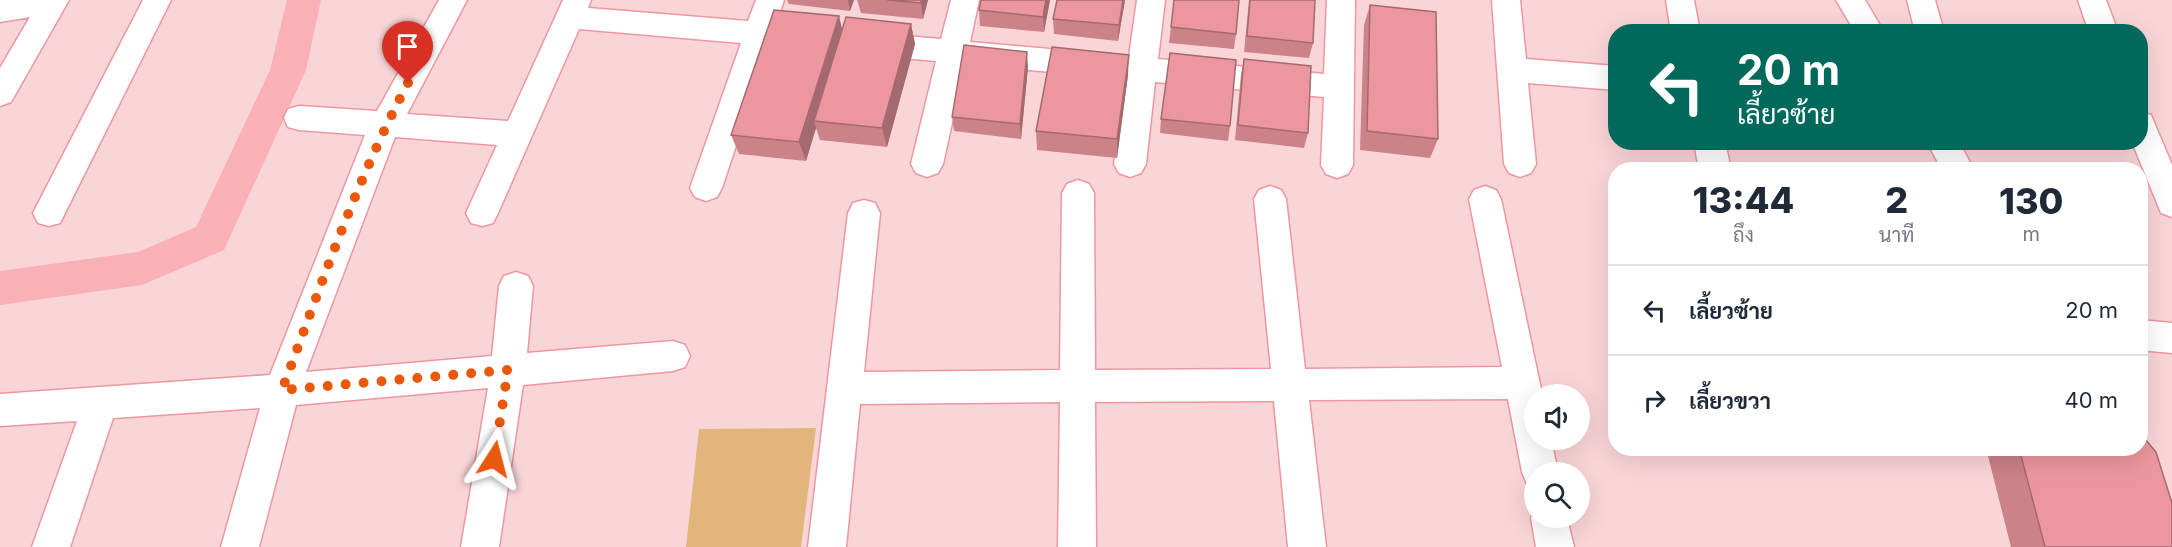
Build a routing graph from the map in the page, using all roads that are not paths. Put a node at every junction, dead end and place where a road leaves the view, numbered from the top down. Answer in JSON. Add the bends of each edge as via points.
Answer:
{"nodes":[{"id":1,"x":157,"y":0,"type":"edge"},
{"id":2,"x":453,"y":0,"type":"edge"},
{"id":3,"x":770,"y":0,"type":"edge"},
{"id":4,"x":965,"y":0,"type":"edge"},
{"id":5,"x":1151,"y":0,"type":"edge"},
{"id":6,"x":1341,"y":0,"type":"edge"},
{"id":7,"x":1506,"y":0,"type":"edge"},
{"id":8,"x":1680,"y":0,"type":"edge"},
{"id":9,"x":1850,"y":0,"type":"edge"},
{"id":10,"x":1921,"y":0,"type":"edge"},
{"id":11,"x":2092,"y":0,"type":"edge"},
{"id":12,"x":55,"y":1,"type":"edge"},
{"id":13,"x":574,"y":8,"type":"edge"},
{"id":14,"x":0,"y":11,"type":"edge"},
{"id":15,"x":1684,"y":24,"type":"edge"},
{"id":16,"x":1865,"y":24,"type":"edge"},
{"id":17,"x":1928,"y":24,"type":"edge"},
{"id":18,"x":2101,"y":24,"type":"edge"},
{"id":19,"x":758,"y":33,"type":"junction"},
{"id":20,"x":953,"y":52,"type":"junction"},
{"id":21,"x":1143,"y":70,"type":"junction"},
{"id":22,"x":1512,"y":70,"type":"junction"},
{"id":23,"x":1608,"y":77,"type":"edge"},
{"id":24,"x":1339,"y":87,"type":"junction"},
{"id":25,"x":0,"y":94,"type":"edge"},
{"id":26,"x":299,"y":118,"type":"dead end"},
{"id":27,"x":386,"y":125,"type":"junction"},
{"id":28,"x":2152,"y":130,"type":"edge"},
{"id":29,"x":518,"y":134,"type":"junction"},
{"id":30,"x":927,"y":164,"type":"dead end"},
{"id":31,"x":1130,"y":164,"type":"dead end"},
{"id":32,"x":1520,"y":164,"type":"dead end"},
{"id":33,"x":1337,"y":165,"type":"dead end"},
{"id":34,"x":706,"y":188,"type":"dead end"},
{"id":35,"x":1078,"y":194,"type":"dead end"},
{"id":36,"x":1270,"y":199,"type":"dead end"},
{"id":37,"x":1485,"y":199,"type":"dead end"},
{"id":38,"x":2172,"y":204,"type":"edge"},
{"id":39,"x":50,"y":213,"type":"dead end"},
{"id":40,"x":482,"y":213,"type":"dead end"},
{"id":41,"x":864,"y":213,"type":"dead end"},
{"id":42,"x":516,"y":286,"type":"dead end"},
{"id":43,"x":2148,"y":336,"type":"edge"},
{"id":44,"x":2172,"y":338,"type":"edge"},
{"id":45,"x":673,"y":356,"type":"dead end"},
{"id":46,"x":508,"y":370,"type":"junction"},
{"id":47,"x":1522,"y":383,"type":"junction"},
{"id":48,"x":1290,"y":385,"type":"junction"},
{"id":49,"x":1077,"y":386,"type":"junction"},
{"id":50,"x":844,"y":388,"type":"junction"},
{"id":51,"x":282,"y":390,"type":"junction"},
{"id":52,"x":101,"y":403,"type":"junction"},
{"id":53,"x":0,"y":410,"type":"edge"},
{"id":54,"x":1538,"y":462,"type":"edge"},
{"id":55,"x":1551,"y":528,"type":"edge"},
{"id":56,"x":51,"y":547,"type":"edge"},
{"id":57,"x":240,"y":547,"type":"edge"},
{"id":58,"x":480,"y":547,"type":"edge"},
{"id":59,"x":826,"y":547,"type":"edge"},
{"id":60,"x":1077,"y":547,"type":"edge"},
{"id":61,"x":1306,"y":547,"type":"edge"},
{"id":62,"x":1555,"y":547,"type":"edge"}],
"edges":[{"from":1,"to":39,"type":"street"},
{"from":2,"to":27,"type":"street"},
{"from":3,"to":19,"type":"street"},
{"from":4,"to":20,"type":"street"},
{"from":5,"to":21,"type":"street"},
{"from":6,"to":24,"type":"street"},
{"from":7,"to":22,"type":"street"},
{"from":8,"to":15,"type":"street"},
{"from":9,"to":16,"type":"street"},
{"from":10,"to":17,"type":"street"},
{"from":11,"to":18,"type":"street"},
{"from":12,"to":14,"type":"street"},
{"from":12,"to":25,"type":"street"},
{"from":13,"to":19,"type":"street"},
{"from":13,"to":29,"type":"street"},
{"from":19,"to":20,"type":"street"},
{"from":19,"to":34,"type":"street"},
{"from":20,"to":21,"type":"street"},
{"from":20,"to":30,"type":"street"},
{"from":21,"to":24,"type":"street"},
{"from":21,"to":31,"type":"street"},
{"from":22,"to":23,"type":"street"},
{"from":22,"to":32,"type":"street"},
{"from":24,"to":33,"type":"street"},
{"from":26,"to":27,"type":"street"},
{"from":27,"to":29,"type":"street"},
{"from":27,"to":51,"type":"street"},
{"from":28,"to":38,"type":"street"},
{"from":29,"to":40,"type":"street"},
{"from":35,"to":49,"type":"street"},
{"from":36,"to":48,"type":"street"},
{"from":37,"to":47,"type":"street"},
{"from":41,"to":50,"type":"street"},
{"from":42,"to":46,"type":"street"},
{"from":43,"to":44,"type":"street"},
{"from":45,"to":46,"type":"street"},
{"from":46,"to":51,"type":"street"},
{"from":46,"to":58,"type":"street"},
{"from":47,"to":48,"type":"street"},
{"from":47,"to":54,"type":"street"},
{"from":48,"to":49,"type":"street"},
{"from":48,"to":61,"type":"street"},
{"from":49,"to":50,"type":"street"},
{"from":49,"to":60,"type":"street"},
{"from":50,"to":59,"type":"street"},
{"from":51,"to":52,"type":"street"},
{"from":51,"to":57,"type":"street"},
{"from":52,"to":53,"type":"street"},
{"from":52,"to":56,"type":"street"},
{"from":55,"to":62,"type":"street"}]}
